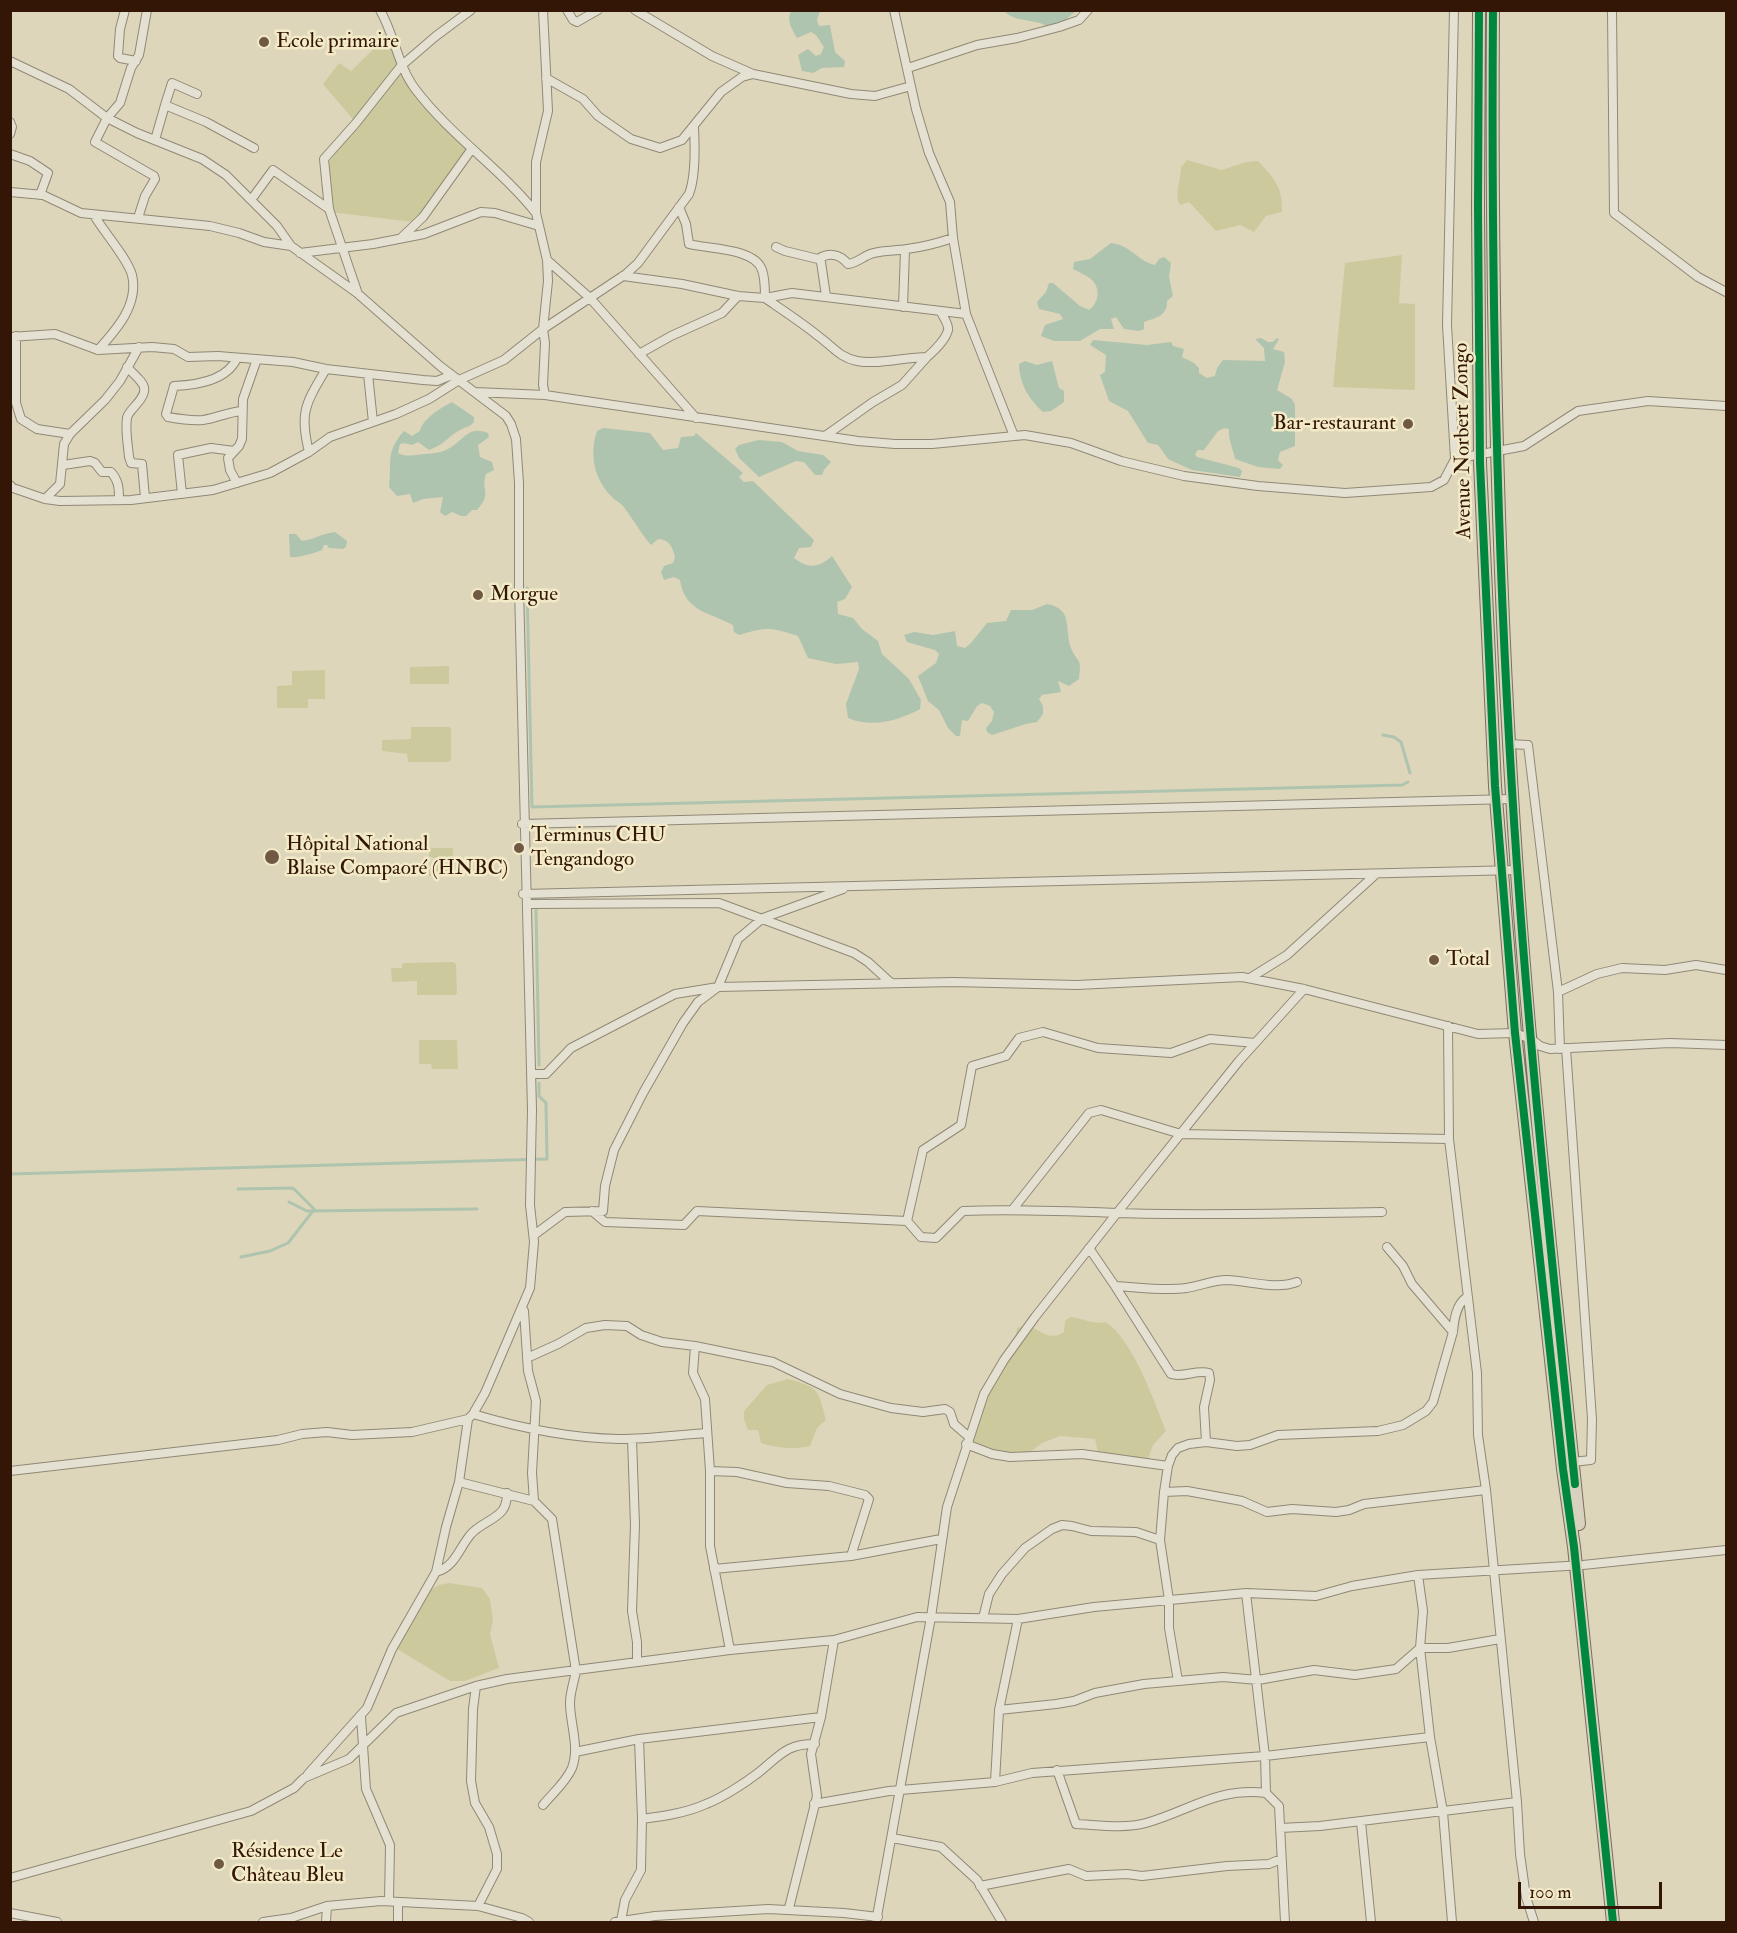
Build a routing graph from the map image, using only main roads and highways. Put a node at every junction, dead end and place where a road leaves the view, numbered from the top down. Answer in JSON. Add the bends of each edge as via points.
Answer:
{"nodes":[{"id":1,"x":1479,"y":10,"type":"edge"},
{"id":2,"x":1493,"y":10,"type":"edge"},
{"id":3,"x":1579,"y":1565,"type":"junction"},
{"id":4,"x":1614,"y":1923,"type":"edge"},
{"id":5,"x":1620,"y":1923,"type":"edge"}],
"edges":[{"from":1,"to":3,"type":"main road","name":"Avenue Norbert Zongo","via":[[1480,454],[1497,800],[1515,1033],[1545,1319]]},
{"from":2,"to":3,"type":"main road","name":"Avenue Norbert Zongo","via":[[1491,207],[1496,452],[1512,799]]},
{"from":3,"to":4,"type":"main road"},
{"from":3,"to":5,"type":"main road"}]}
